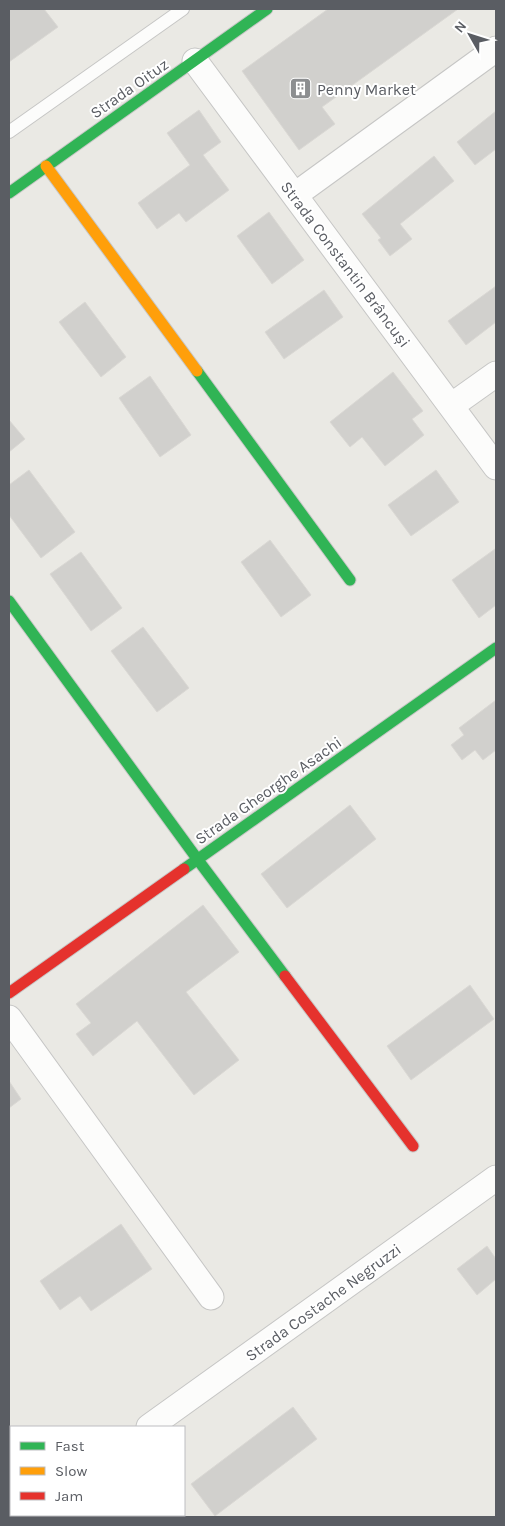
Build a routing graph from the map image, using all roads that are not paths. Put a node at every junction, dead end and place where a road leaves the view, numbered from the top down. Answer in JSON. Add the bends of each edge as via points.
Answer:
{"nodes":[{"id":1,"x":184,"y":9,"type":"edge"},
{"id":2,"x":267,"y":9,"type":"edge"},
{"id":3,"x":496,"y":49,"type":"edge"},
{"id":4,"x":195,"y":61,"type":"junction"},
{"id":5,"x":9,"y":132,"type":"edge"},
{"id":6,"x":46,"y":166,"type":"junction"},
{"id":7,"x":9,"y":193,"type":"edge"},
{"id":8,"x":295,"y":195,"type":"junction"},
{"id":9,"x":496,"y":374,"type":"edge"},
{"id":10,"x":451,"y":406,"type":"junction"},
{"id":11,"x":496,"y":467,"type":"edge"},
{"id":12,"x":350,"y":580,"type":"dead end"},
{"id":13,"x":9,"y":601,"type":"edge"},
{"id":14,"x":496,"y":648,"type":"edge"},
{"id":15,"x":198,"y":860,"type":"junction"},
{"id":16,"x":9,"y":993,"type":"edge"},
{"id":17,"x":9,"y":1018,"type":"edge"},
{"id":18,"x":413,"y":1146,"type":"dead end"},
{"id":19,"x":496,"y":1178,"type":"edge"},
{"id":20,"x":211,"y":1296,"type":"dead end"},
{"id":21,"x":150,"y":1426,"type":"edge"}],
"edges":[{"from":1,"to":5,"type":"lane"},
{"from":2,"to":4,"type":"street","name":"Strada Oituz"},
{"from":3,"to":8,"type":"street"},
{"from":4,"to":6,"type":"street","name":"Strada Oituz"},
{"from":4,"to":8,"type":"street","name":"Strada Constantin Brâncuși"},
{"from":6,"to":7,"type":"street","name":"Strada Oituz"},
{"from":6,"to":12,"type":"street"},
{"from":8,"to":10,"type":"street","name":"Strada Constantin Brâncuși"},
{"from":9,"to":10,"type":"street"},
{"from":10,"to":11,"type":"street","name":"Strada Constantin Brâncuși"},
{"from":13,"to":15,"type":"street","name":"Strada Gheorghe Asachi"},
{"from":14,"to":15,"type":"street","name":"Strada Gheorghe Asachi"},
{"from":15,"to":16,"type":"street"},
{"from":15,"to":18,"type":"street"},
{"from":17,"to":20,"type":"street"},
{"from":19,"to":21,"type":"street","name":"Strada Costache Negruzzi"}]}
